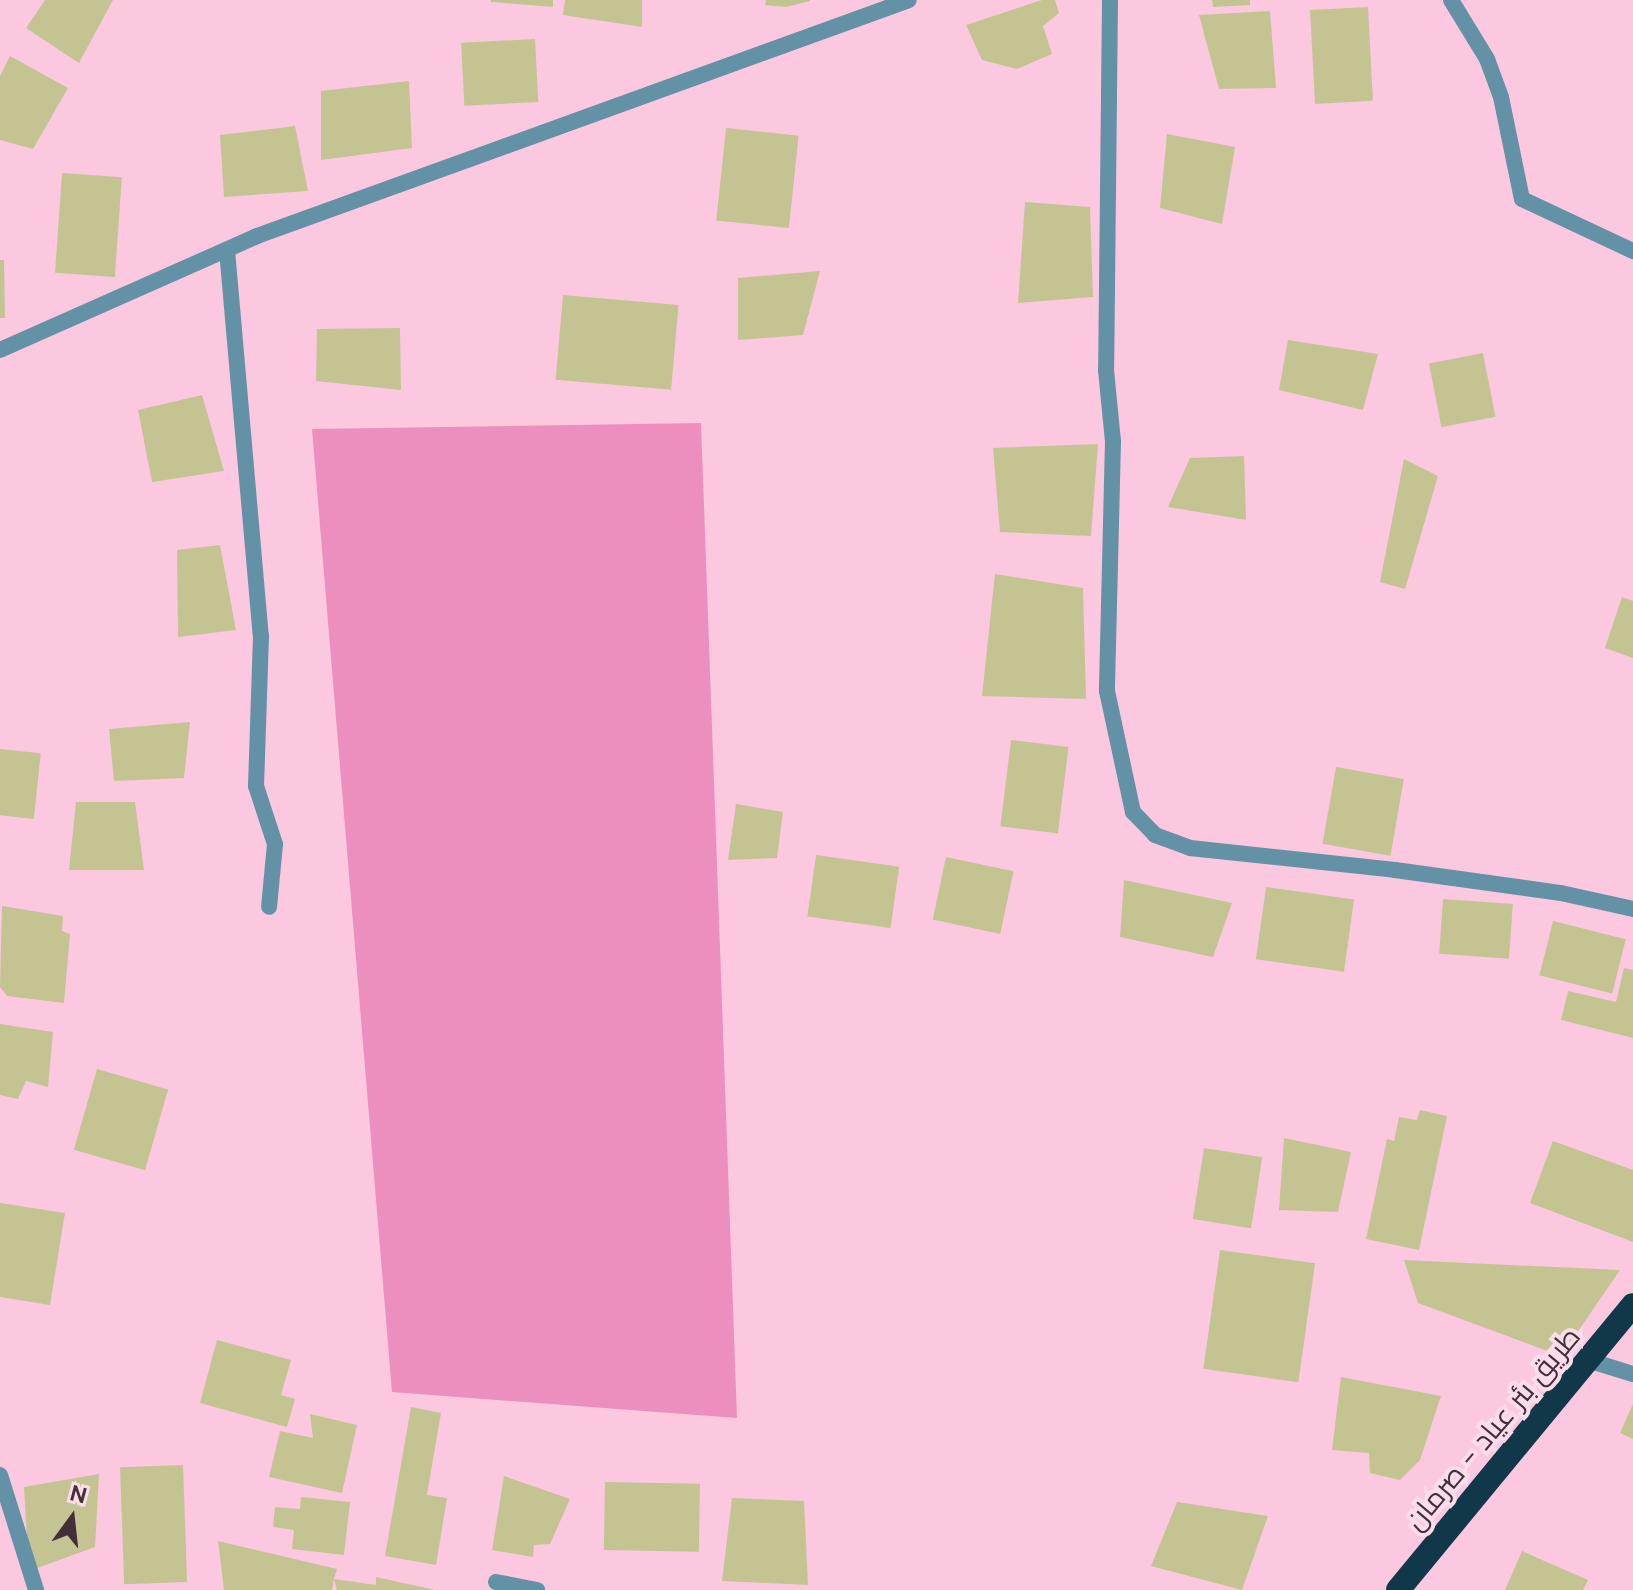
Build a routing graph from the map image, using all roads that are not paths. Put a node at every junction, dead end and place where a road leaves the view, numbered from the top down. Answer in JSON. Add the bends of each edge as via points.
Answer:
{"nodes":[{"id":1,"x":909,"y":0,"type":"edge"},
{"id":2,"x":1110,"y":0,"type":"edge"},
{"id":3,"x":1451,"y":0,"type":"edge"},
{"id":4,"x":227,"y":250,"type":"junction"},
{"id":5,"x":1633,"y":251,"type":"edge"},
{"id":6,"x":0,"y":350,"type":"edge"},
{"id":7,"x":269,"y":907,"type":"dead end"},
{"id":8,"x":1633,"y":909,"type":"edge"},
{"id":9,"x":1633,"y":1305,"type":"edge"},
{"id":10,"x":1591,"y":1361,"type":"junction"},
{"id":11,"x":1633,"y":1374,"type":"edge"},
{"id":12,"x":0,"y":1475,"type":"edge"},
{"id":13,"x":496,"y":1582,"type":"dead end"},
{"id":14,"x":36,"y":1590,"type":"edge"},
{"id":15,"x":537,"y":1590,"type":"edge"},
{"id":16,"x":1398,"y":1590,"type":"edge"}],
"edges":[{"from":1,"to":4,"type":"street","via":[[447,165]]},
{"from":2,"to":8,"type":"street","via":[[1106,370],[1113,441],[1107,691],[1133,812],[1155,835],[1190,848],[1395,870],[1561,893]]},
{"from":3,"to":5,"type":"street","via":[[1487,59],[1501,97],[1522,199]]},
{"from":4,"to":6,"type":"street"},
{"from":4,"to":7,"type":"street","via":[[261,636],[256,786],[275,844]]},
{"from":9,"to":10,"type":"highway","name":"طريق بئر عياد - صرمان"},
{"from":10,"to":11,"type":"street"},
{"from":10,"to":16,"type":"highway","name":"طريق بئر عياد - صرمان"},
{"from":12,"to":14,"type":"street"},
{"from":13,"to":15,"type":"street"}]}
